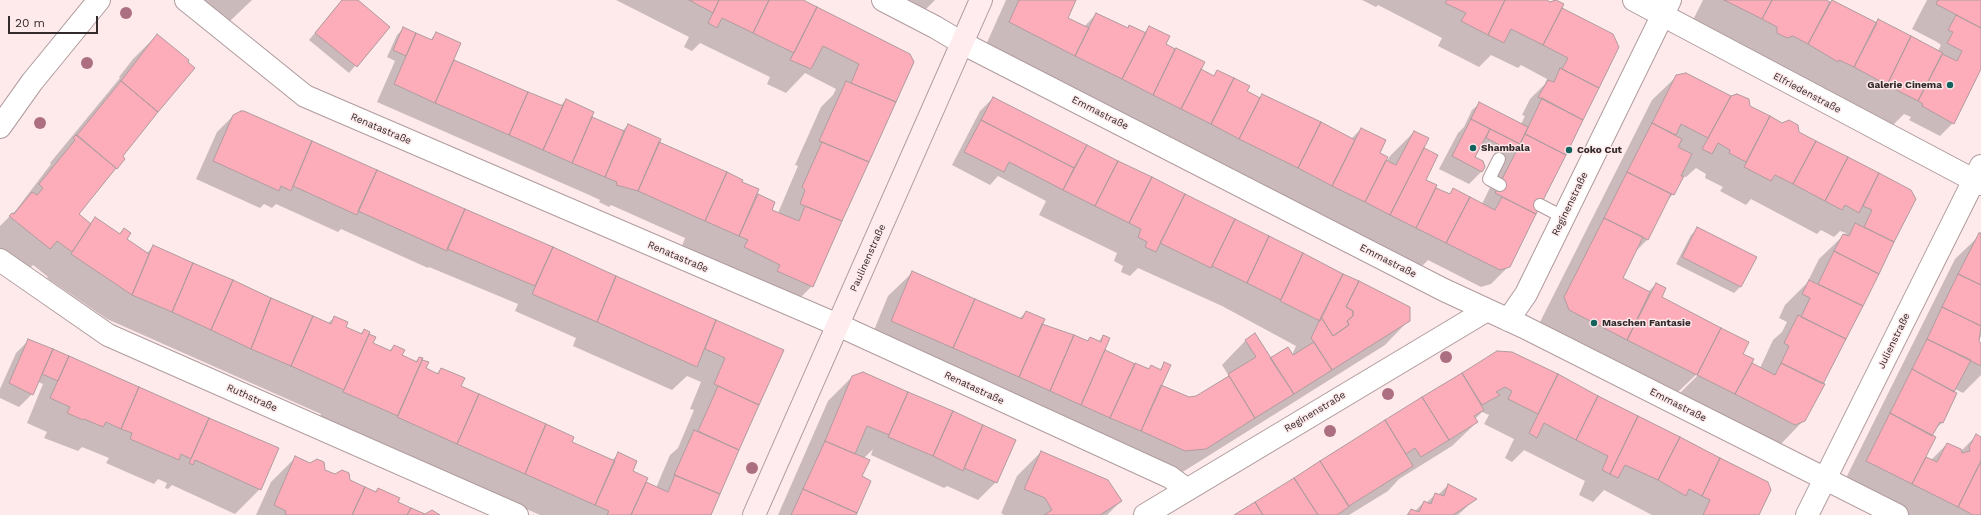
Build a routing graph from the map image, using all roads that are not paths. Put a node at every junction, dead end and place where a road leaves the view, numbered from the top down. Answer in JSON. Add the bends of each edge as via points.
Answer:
{"nodes":[{"id":1,"x":99,"y":0,"type":"edge"},
{"id":2,"x":186,"y":0,"type":"edge"},
{"id":3,"x":883,"y":0,"type":"edge"},
{"id":4,"x":981,"y":0,"type":"edge"},
{"id":5,"x":1634,"y":0,"type":"edge"},
{"id":6,"x":1666,"y":8,"type":"edge"},
{"id":7,"x":962,"y":43,"type":"junction"},
{"id":8,"x":0,"y":127,"type":"edge"},
{"id":9,"x":1498,"y":159,"type":"dead end"},
{"id":10,"x":1979,"y":177,"type":"edge"},
{"id":11,"x":1500,"y":185,"type":"dead end"},
{"id":12,"x":1540,"y":205,"type":"dead end"},
{"id":13,"x":1563,"y":217,"type":"junction"},
{"id":14,"x":0,"y":260,"type":"edge"},
{"id":15,"x":1487,"y":310,"type":"junction"},
{"id":16,"x":1508,"y":320,"type":"junction"},
{"id":17,"x":838,"y":325,"type":"junction"},
{"id":18,"x":1826,"y":478,"type":"junction"},
{"id":19,"x":1186,"y":489,"type":"junction"},
{"id":20,"x":1154,"y":512,"type":"edge"},
{"id":21,"x":517,"y":515,"type":"edge"},
{"id":22,"x":754,"y":515,"type":"edge"},
{"id":23,"x":1807,"y":515,"type":"edge"},
{"id":24,"x":1897,"y":515,"type":"edge"}],
"edges":[{"from":1,"to":8,"type":"street","via":[[32,82]]},
{"from":2,"to":17,"type":"street","name":"Renatastraße","via":[[305,96]]},
{"from":3,"to":7,"type":"street","name":"Emmastraße"},
{"from":4,"to":7,"type":"street","name":"Paulinenstraße"},
{"from":5,"to":6,"type":"street","name":"Elfriedenstraße"},
{"from":6,"to":10,"type":"street","name":"Elfriedenstraße"},
{"from":6,"to":13,"type":"street","name":"Reginenstraße"},
{"from":7,"to":15,"type":"street","name":"Emmastraße"},
{"from":7,"to":17,"type":"street","name":"Paulinenstraße"},
{"from":9,"to":11,"type":"lane","via":[[1489,179]]},
{"from":10,"to":18,"type":"street","name":"Julienstraße"},
{"from":12,"to":13,"type":"lane"},
{"from":13,"to":16,"type":"street","name":"Reginenstraße","via":[[1526,294]]},
{"from":14,"to":21,"type":"street","name":"Ruthstraße","via":[[108,335]]},
{"from":15,"to":16,"type":"street","name":"Emmastraße"},
{"from":15,"to":19,"type":"street","name":"Reginenstraße"},
{"from":16,"to":18,"type":"street","name":"Emmastraße"},
{"from":17,"to":19,"type":"street","name":"Renatastraße","via":[[1170,477]]},
{"from":17,"to":22,"type":"street","name":"Paulinenstraße"},
{"from":18,"to":23,"type":"street","name":"Julienstraße"},
{"from":18,"to":24,"type":"street","name":"Emmastraße"},
{"from":19,"to":20,"type":"street","name":"Reginenstraße"}]}
